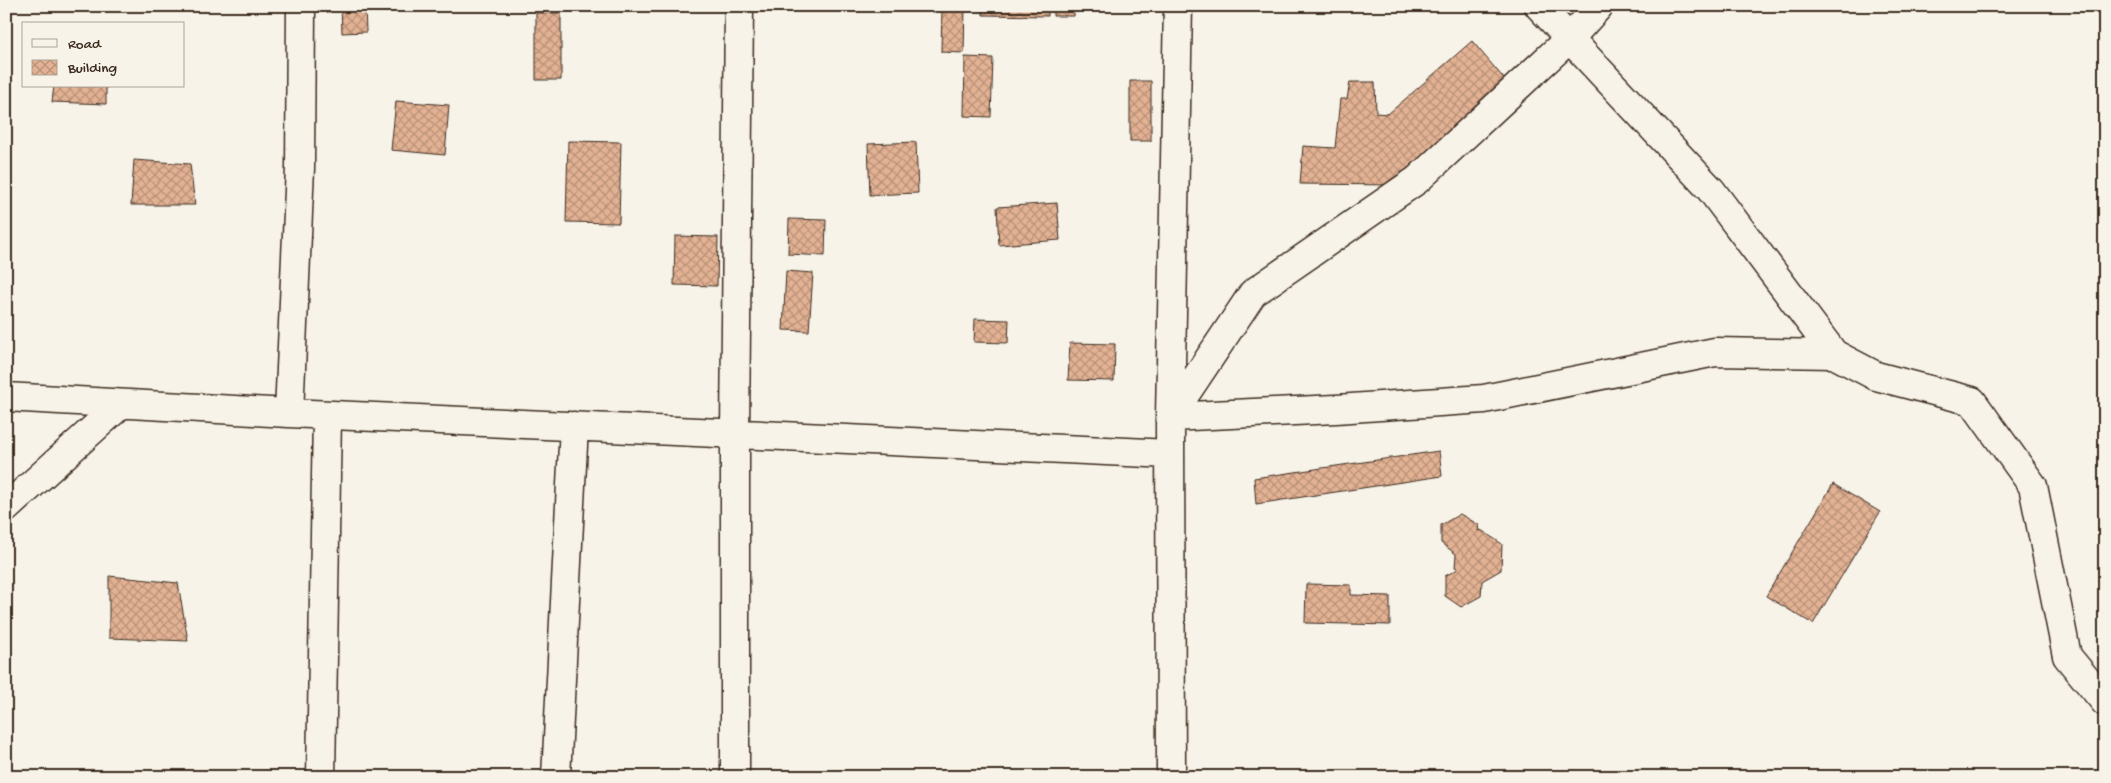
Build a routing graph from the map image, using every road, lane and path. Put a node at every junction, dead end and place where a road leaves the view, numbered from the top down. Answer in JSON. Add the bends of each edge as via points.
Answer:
{"nodes":[{"id":1,"x":301,"y":6,"type":"edge"},
{"id":2,"x":739,"y":6,"type":"edge"},
{"id":3,"x":1178,"y":6,"type":"edge"},
{"id":4,"x":1539,"y":6,"type":"edge"},
{"id":5,"x":1598,"y":6,"type":"edge"},
{"id":6,"x":1570,"y":38,"type":"junction"},
{"id":7,"x":1834,"y":354,"type":"junction"},
{"id":8,"x":6,"y":397,"type":"edge"},
{"id":9,"x":122,"y":404,"type":"junction"},
{"id":10,"x":289,"y":413,"type":"junction"},
{"id":11,"x":327,"y":415,"type":"junction"},
{"id":12,"x":1170,"y":417,"type":"junction"},
{"id":13,"x":574,"y":426,"type":"junction"},
{"id":14,"x":735,"y":433,"type":"junction"},
{"id":15,"x":1170,"y":454,"type":"junction"},
{"id":16,"x":6,"y":508,"type":"edge"},
{"id":17,"x":2105,"y":702,"type":"edge"},
{"id":18,"x":321,"y":777,"type":"edge"},
{"id":19,"x":556,"y":777,"type":"edge"},
{"id":20,"x":735,"y":777,"type":"edge"},
{"id":21,"x":1171,"y":777,"type":"edge"}],
"edges":[{"from":1,"to":10,"type":"street","via":[[300,168]]},
{"from":2,"to":14,"type":"street"},
{"from":3,"to":12,"type":"street"},
{"from":4,"to":6,"type":"street"},
{"from":5,"to":6,"type":"street"},
{"from":6,"to":7,"type":"street","via":[[1711,190]]},
{"from":6,"to":12,"type":"street","via":[[1417,180],[1253,293]]},
{"from":7,"to":12,"type":"street","via":[[1715,352],[1484,399]]},
{"from":7,"to":17,"type":"street","via":[[1876,376],[1972,402],[2033,486],[2067,656]]},
{"from":8,"to":9,"type":"street"},
{"from":9,"to":10,"type":"street"},
{"from":9,"to":16,"type":"street"},
{"from":10,"to":11,"type":"street"},
{"from":11,"to":13,"type":"street"},
{"from":11,"to":18,"type":"street"},
{"from":12,"to":15,"type":"street"},
{"from":13,"to":14,"type":"street"},
{"from":13,"to":19,"type":"street"},
{"from":14,"to":15,"type":"street"},
{"from":14,"to":20,"type":"street"},
{"from":15,"to":21,"type":"street"}]}
